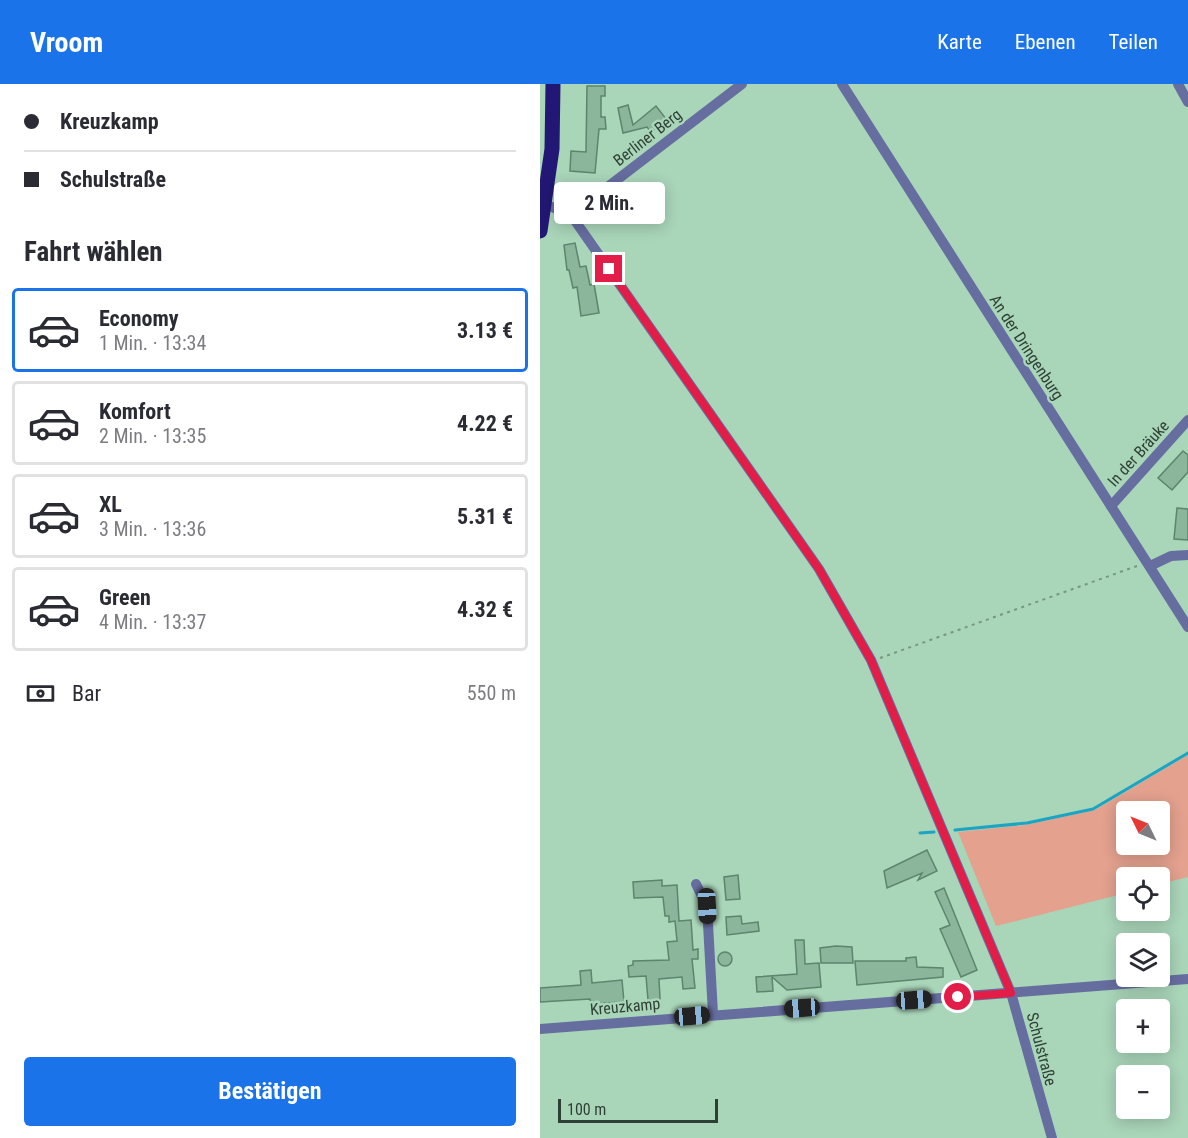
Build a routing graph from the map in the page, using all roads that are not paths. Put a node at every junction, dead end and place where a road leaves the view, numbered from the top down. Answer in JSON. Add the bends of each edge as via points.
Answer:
{"nodes":[{"id":1,"x":554,"y":84,"type":"edge"},
{"id":2,"x":742,"y":84,"type":"edge"},
{"id":3,"x":842,"y":84,"type":"edge"},
{"id":4,"x":1178,"y":84,"type":"edge"},
{"id":5,"x":1188,"y":102,"type":"edge"},
{"id":6,"x":543,"y":204,"type":"edge"},
{"id":7,"x":571,"y":215,"type":"junction"},
{"id":8,"x":540,"y":231,"type":"edge"},
{"id":9,"x":1188,"y":420,"type":"edge"},
{"id":10,"x":1111,"y":506,"type":"junction"},
{"id":11,"x":1188,"y":555,"type":"edge"},
{"id":12,"x":1148,"y":564,"type":"junction"},
{"id":13,"x":1188,"y":627,"type":"edge"},
{"id":14,"x":696,"y":884,"type":"dead end"},
{"id":15,"x":1188,"y":979,"type":"edge"},
{"id":16,"x":1011,"y":993,"type":"junction"},
{"id":17,"x":713,"y":1014,"type":"junction"},
{"id":18,"x":540,"y":1029,"type":"edge"},
{"id":19,"x":1052,"y":1138,"type":"edge"}],
"edges":[{"from":1,"to":6,"type":"main road","via":[[552,149]]},
{"from":2,"to":7,"type":"street","name":"Berliner Berg"},
{"from":3,"to":10,"type":"street","name":"An der Dringenburg"},
{"from":4,"to":5,"type":"street"},
{"from":6,"to":7,"type":"street"},
{"from":6,"to":8,"type":"main road"},
{"from":7,"to":16,"type":"street","name":"Schulstraße","via":[[819,569],[871,660]]},
{"from":9,"to":10,"type":"street","name":"In der Bräuke"},
{"from":10,"to":12,"type":"street","name":"An der Dringenburg"},
{"from":11,"to":12,"type":"street"},
{"from":12,"to":13,"type":"street","name":"An der Dringenburg"},
{"from":14,"to":17,"type":"street","via":[[707,906]]},
{"from":15,"to":16,"type":"street","name":"Kreuzkamp"},
{"from":16,"to":17,"type":"street","name":"Kreuzkamp"},
{"from":16,"to":19,"type":"street","name":"Schulstraße"},
{"from":17,"to":18,"type":"street","name":"Kreuzkamp"}]}
